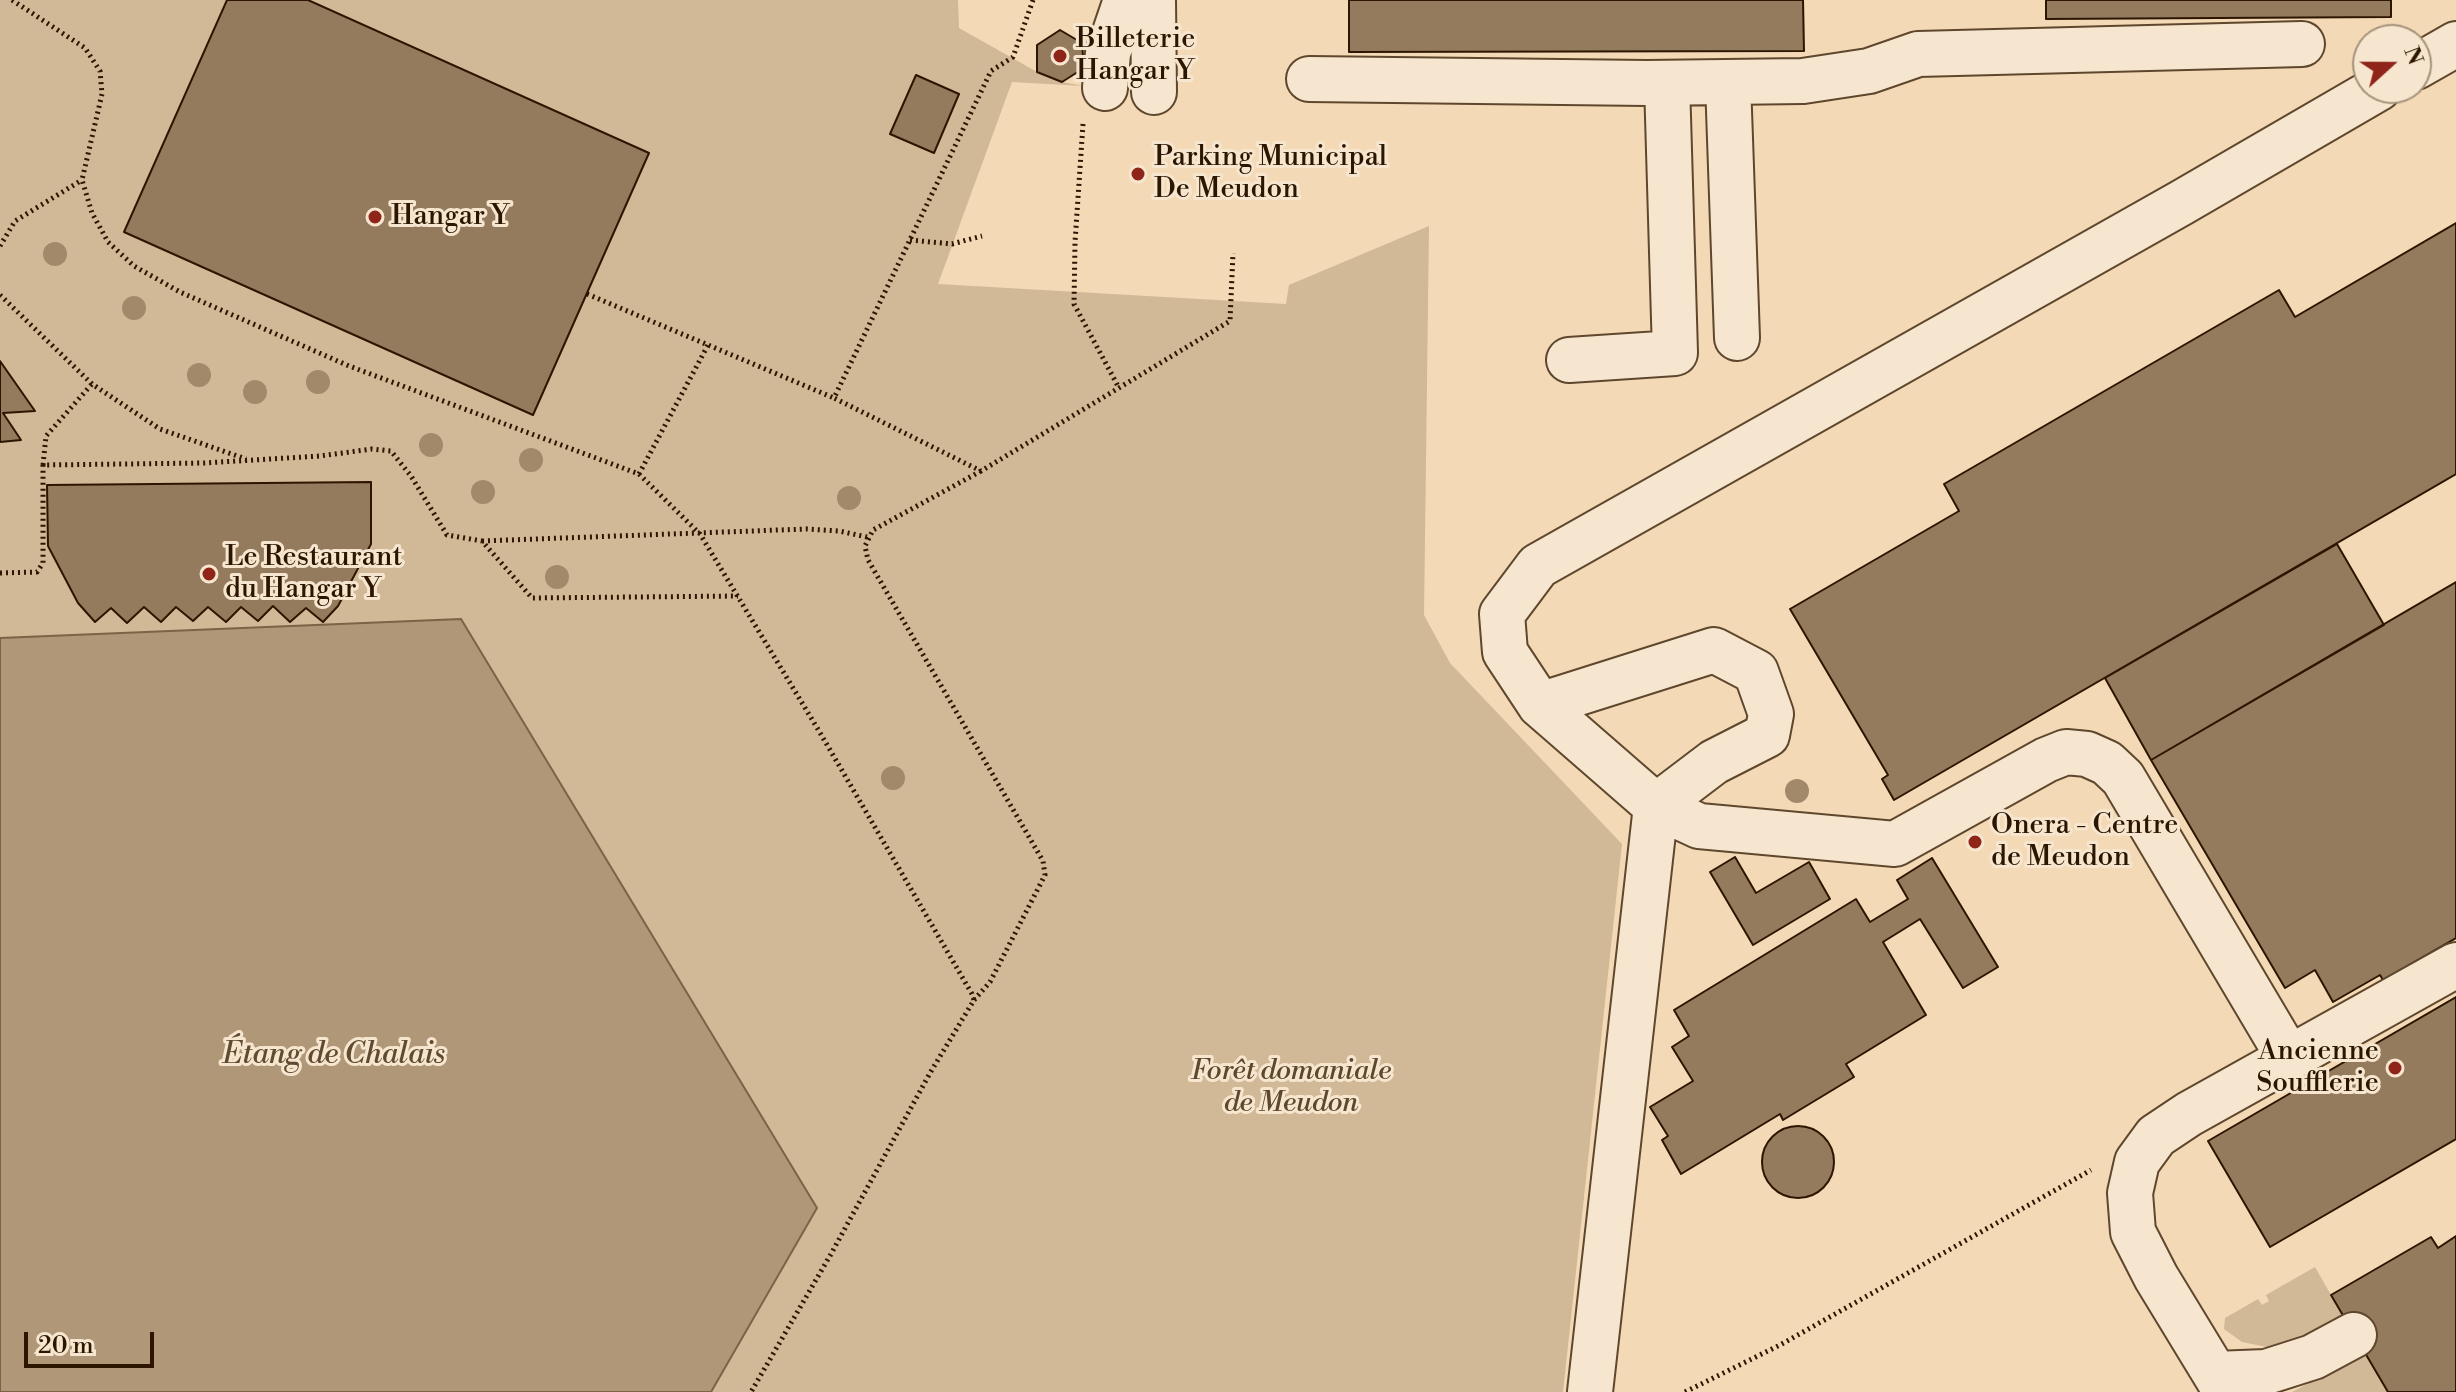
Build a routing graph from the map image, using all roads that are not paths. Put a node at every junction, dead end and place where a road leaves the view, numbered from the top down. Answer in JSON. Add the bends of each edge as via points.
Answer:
{"nodes":[{"id":1,"x":1128,"y":0,"type":"edge"},
{"id":2,"x":1153,"y":0,"type":"edge"},
{"id":3,"x":2302,"y":44,"type":"dead end"},
{"id":4,"x":2456,"y":44,"type":"edge"},
{"id":5,"x":2432,"y":58,"type":"edge"},
{"id":6,"x":1309,"y":79,"type":"dead end"},
{"id":7,"x":1728,"y":82,"type":"junction"},
{"id":8,"x":1667,"y":83,"type":"junction"},
{"id":9,"x":2352,"y":104,"type":"edge"},
{"id":10,"x":1737,"y":338,"type":"dead end"},
{"id":11,"x":1569,"y":360,"type":"dead end"},
{"id":12,"x":1540,"y":705,"type":"junction"},
{"id":13,"x":1656,"y":806,"type":"junction"},
{"id":14,"x":2456,"y":965,"type":"edge"},
{"id":15,"x":2289,"y":1058,"type":"junction"},
{"id":16,"x":2354,"y":1335,"type":"dead end"},
{"id":17,"x":2220,"y":1383,"type":"edge"},
{"id":18,"x":1590,"y":1392,"type":"edge"}],
"edges":[{"from":1,"to":2,"type":"lane","via":[[1108,53],[1118,96]]},
{"from":3,"to":7,"type":"lane","via":[[1918,54],[1869,71],[1803,81]]},
{"from":4,"to":5,"type":"lane"},
{"from":6,"to":8,"type":"lane"},
{"from":7,"to":8,"type":"lane"},
{"from":7,"to":10,"type":"lane"},
{"from":8,"to":11,"type":"lane","via":[[1675,353]]},
{"from":9,"to":12,"type":"lane","via":[[1538,566],[1502,614],[1505,652]]},
{"from":12,"to":13,"type":"lane"},
{"from":12,"to":13,"type":"lane","via":[[1714,650],[1756,672],[1771,714],[1767,735],[1714,762]]},
{"from":13,"to":15,"type":"lane","via":[[1699,826],[1895,844],[2046,760],[2066,752],[2087,754],[2123,778]]},
{"from":13,"to":18,"type":"lane"},
{"from":14,"to":15,"type":"lane"},
{"from":15,"to":17,"type":"lane","via":[[2156,1136],[2137,1162],[2130,1193],[2133,1232]]},
{"from":16,"to":17,"type":"lane","via":[[2313,1357]]}]}
